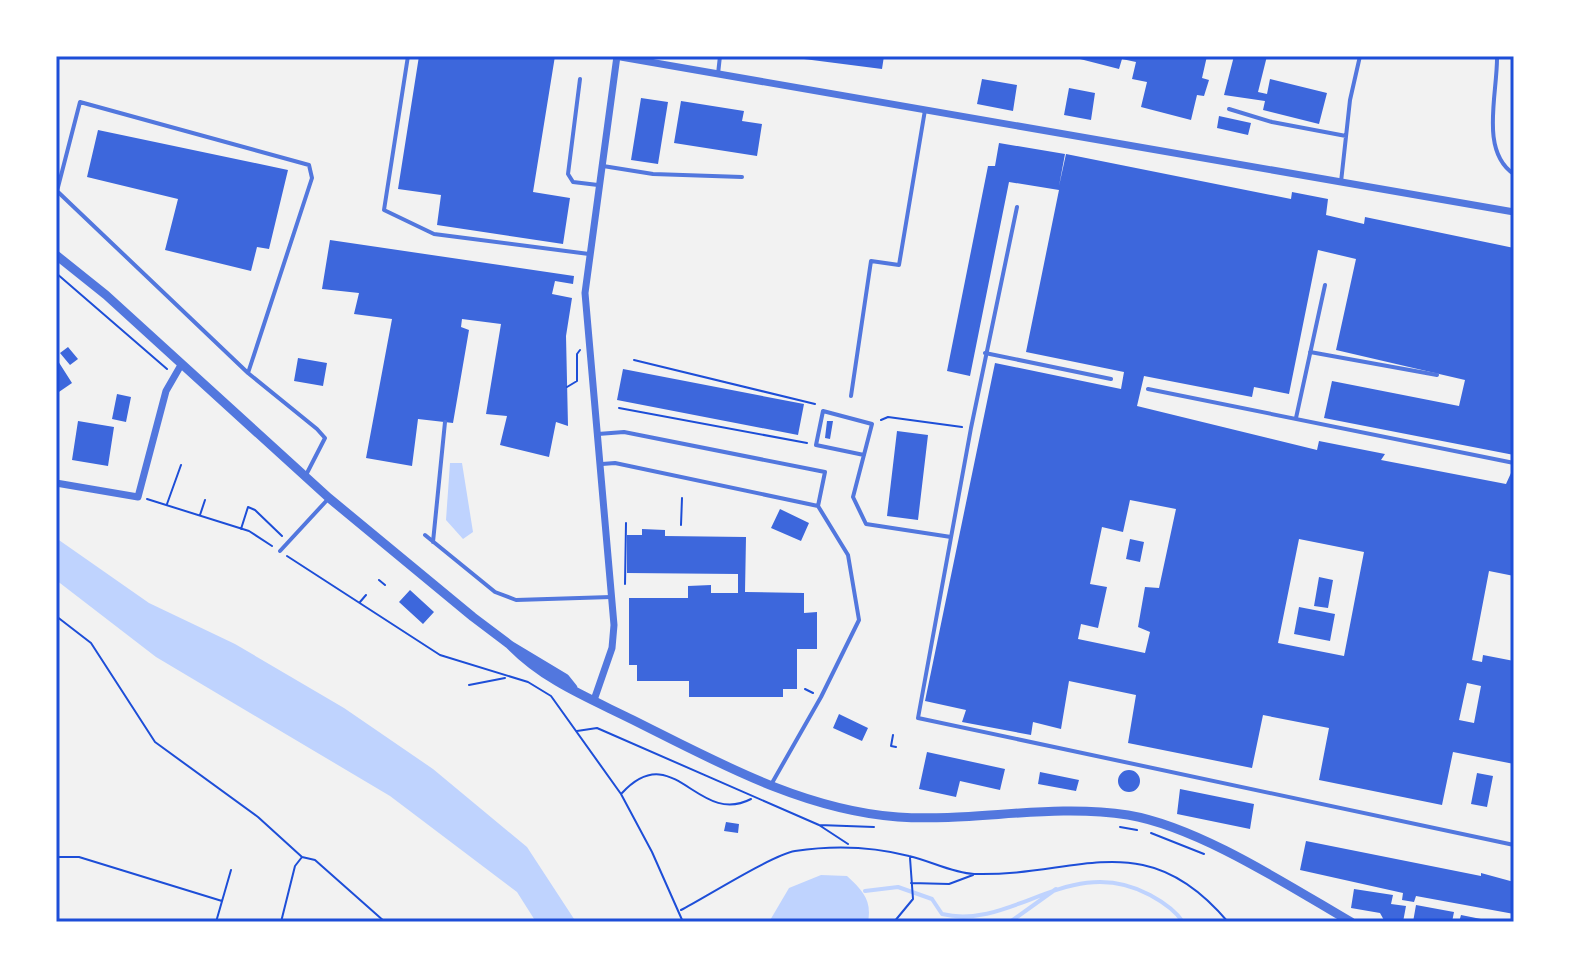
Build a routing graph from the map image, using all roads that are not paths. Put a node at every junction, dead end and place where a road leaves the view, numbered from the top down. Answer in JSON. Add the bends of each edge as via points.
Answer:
{"nodes":[{"id":1,"x":408,"y":56,"type":"edge"},
{"id":2,"x":617,"y":56,"type":"edge"},
{"id":3,"x":720,"y":56,"type":"edge"},
{"id":4,"x":1360,"y":56,"type":"edge"},
{"id":5,"x":1497,"y":56,"type":"edge"},
{"id":6,"x":718,"y":74,"type":"junction"},
{"id":7,"x":580,"y":79,"type":"dead end"},
{"id":8,"x":925,"y":109,"type":"junction"},
{"id":9,"x":1229,"y":109,"type":"dead end"},
{"id":10,"x":1346,"y":136,"type":"junction"},
{"id":11,"x":603,"y":166,"type":"junction"},
{"id":12,"x":1514,"y":174,"type":"edge"},
{"id":13,"x":742,"y":177,"type":"dead end"},
{"id":14,"x":1341,"y":182,"type":"junction"},
{"id":15,"x":600,"y":186,"type":"junction"},
{"id":16,"x":1017,"y":207,"type":"dead end"},
{"id":17,"x":1514,"y":212,"type":"edge"},
{"id":18,"x":591,"y":254,"type":"junction"},
{"id":19,"x":56,"y":255,"type":"edge"},
{"id":20,"x":1325,"y":285,"type":"dead end"},
{"id":21,"x":1310,"y":352,"type":"junction"},
{"id":22,"x":985,"y":353,"type":"junction"},
{"id":23,"x":181,"y":365,"type":"junction"},
{"id":24,"x":248,"y":373,"type":"junction"},
{"id":25,"x":1437,"y":375,"type":"dead end"},
{"id":26,"x":1111,"y":379,"type":"dead end"},
{"id":27,"x":1148,"y":389,"type":"dead end"},
{"id":28,"x":851,"y":396,"type":"dead end"},
{"id":29,"x":1296,"y":418,"type":"junction"},
{"id":30,"x":445,"y":422,"type":"dead end"},
{"id":31,"x":598,"y":434,"type":"junction"},
{"id":32,"x":864,"y":455,"type":"junction"},
{"id":33,"x":1514,"y":463,"type":"edge"},
{"id":34,"x":602,"y":464,"type":"junction"},
{"id":35,"x":305,"y":477,"type":"junction"},
{"id":36,"x":56,"y":483,"type":"edge"},
{"id":37,"x":329,"y":498,"type":"junction"},
{"id":38,"x":818,"y":506,"type":"junction"},
{"id":39,"x":425,"y":535,"type":"dead end"},
{"id":40,"x":951,"y":537,"type":"junction"},
{"id":41,"x":433,"y":542,"type":"junction"},
{"id":42,"x":280,"y":551,"type":"road end"},
{"id":43,"x":613,"y":597,"type":"junction"},
{"id":44,"x":594,"y":700,"type":"junction"},
{"id":45,"x":771,"y":785,"type":"junction"},
{"id":46,"x":1514,"y":845,"type":"edge"},
{"id":47,"x":1351,"y":922,"type":"edge"}],
"edges":[{"from":1,"to":18,"type":"lane","via":[[384,210],[434,234]]},
{"from":2,"to":6,"type":"street"},
{"from":2,"to":11,"type":"street"},
{"from":3,"to":6,"type":"lane"},
{"from":4,"to":10,"type":"lane"},
{"from":5,"to":12,"type":"lane","via":[[1493,133],[1497,157]]},
{"from":6,"to":8,"type":"street"},
{"from":7,"to":15,"type":"lane","via":[[568,174],[573,182]]},
{"from":8,"to":14,"type":"street"},
{"from":8,"to":28,"type":"lane","via":[[899,265],[871,261]]},
{"from":9,"to":10,"type":"lane"},
{"from":10,"to":14,"type":"lane"},
{"from":11,"to":13,"type":"lane","via":[[665,175]]},
{"from":11,"to":15,"type":"street"},
{"from":14,"to":17,"type":"street"},
{"from":15,"to":18,"type":"street"},
{"from":16,"to":22,"type":"lane"},
{"from":18,"to":31,"type":"street","via":[[585,293]]},
{"from":19,"to":23,"type":"street"},
{"from":20,"to":21,"type":"lane"},
{"from":21,"to":25,"type":"lane"},
{"from":21,"to":29,"type":"lane"},
{"from":22,"to":26,"type":"lane"},
{"from":22,"to":40,"type":"lane"},
{"from":23,"to":35,"type":"street"},
{"from":23,"to":36,"type":"street","via":[[166,391],[138,497]]},
{"from":24,"to":24,"type":"lane","via":[[57,191],[80,102],[309,165],[312,178]]},
{"from":24,"to":35,"type":"lane","via":[[325,438]]},
{"from":27,"to":29,"type":"lane"},
{"from":29,"to":33,"type":"lane"},
{"from":30,"to":41,"type":"lane"},
{"from":31,"to":34,"type":"street"},
{"from":31,"to":38,"type":"lane","via":[[624,432],[825,472]]},
{"from":32,"to":32,"type":"lane","via":[[872,424],[823,411],[816,445]]},
{"from":32,"to":40,"type":"lane","via":[[853,497],[866,524]]},
{"from":34,"to":38,"type":"lane"},
{"from":34,"to":43,"type":"street"},
{"from":35,"to":37,"type":"street"},
{"from":37,"to":42,"type":"lane"},
{"from":37,"to":44,"type":"street","via":[[530,666]]},
{"from":38,"to":45,"type":"lane","via":[[848,555],[859,620]]},
{"from":39,"to":41,"type":"lane"},
{"from":40,"to":46,"type":"lane","via":[[918,718]]},
{"from":41,"to":43,"type":"lane","via":[[495,592],[516,600]]},
{"from":43,"to":44,"type":"street","via":[[612,648]]},
{"from":44,"to":45,"type":"street"},
{"from":45,"to":47,"type":"street","via":[[845,810],[900,817],[1129,816],[1178,830]]}]}
